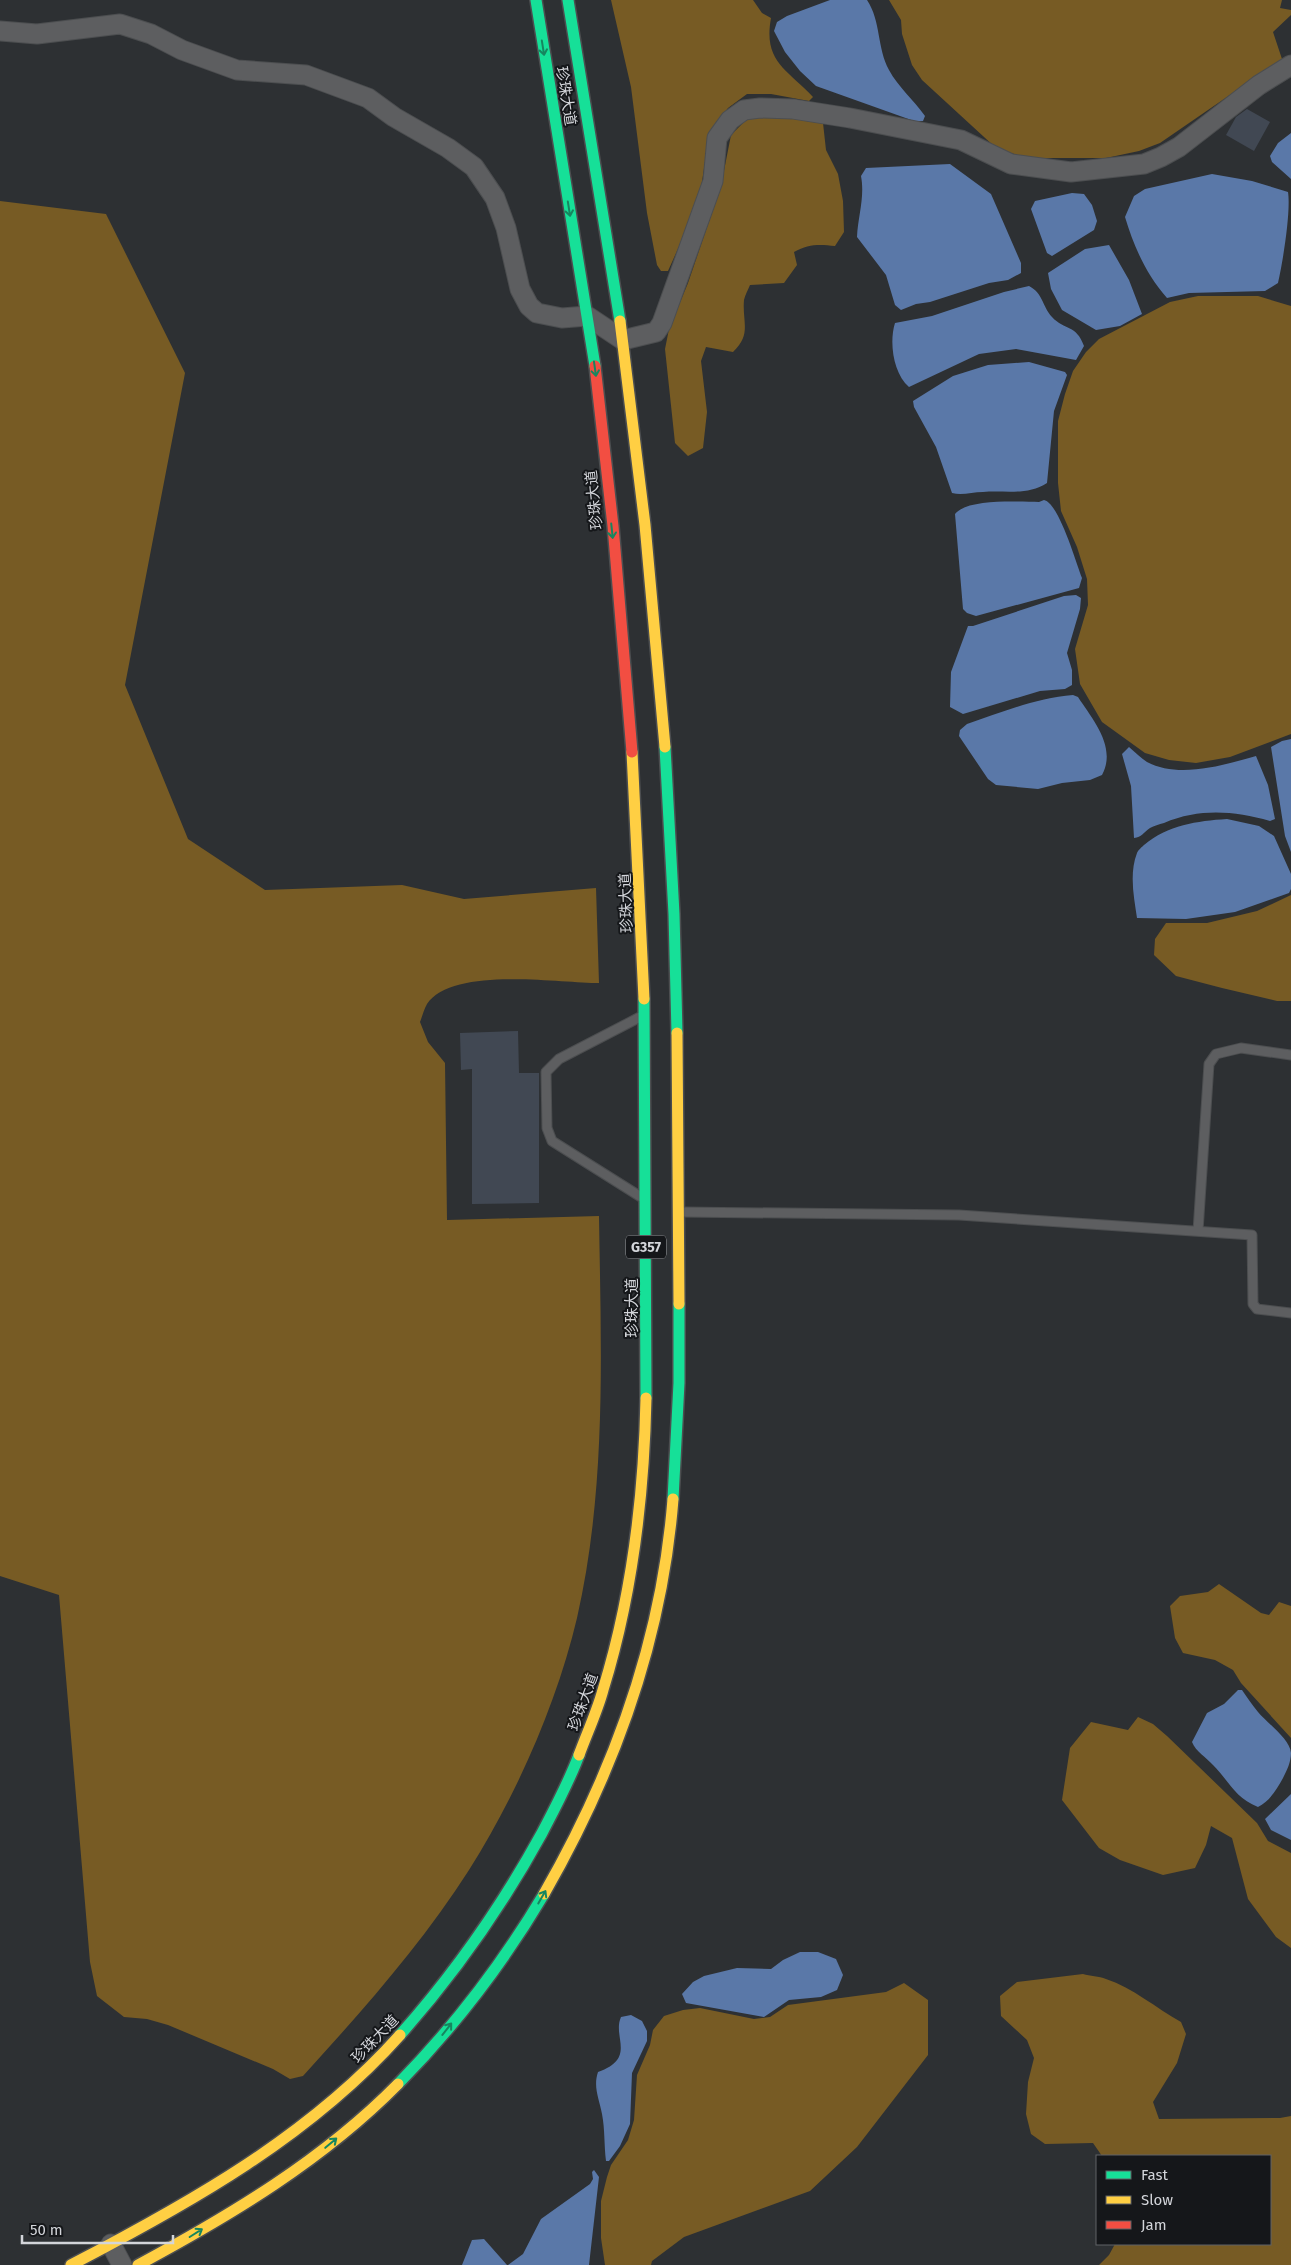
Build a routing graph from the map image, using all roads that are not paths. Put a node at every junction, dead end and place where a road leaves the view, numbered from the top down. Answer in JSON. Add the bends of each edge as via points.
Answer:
{"nodes":[{"id":1,"x":536,"y":0,"type":"edge"},
{"id":2,"x":568,"y":0,"type":"edge"},
{"id":3,"x":0,"y":31,"type":"edge"},
{"id":4,"x":1291,"y":65,"type":"edge"},
{"id":5,"x":587,"y":316,"type":"junction"},
{"id":6,"x":623,"y":340,"type":"junction"},
{"id":7,"x":645,"y":1014,"type":"junction"},
{"id":8,"x":1291,"y":1055,"type":"edge"},
{"id":9,"x":646,"y":1199,"type":"junction"},
{"id":10,"x":678,"y":1212,"type":"junction"},
{"id":11,"x":1198,"y":1231,"type":"junction"},
{"id":12,"x":1291,"y":1313,"type":"edge"},
{"id":13,"x":115,"y":2242,"type":"junction"},
{"id":14,"x":71,"y":2265,"type":"edge"},
{"id":15,"x":122,"y":2265,"type":"edge"},
{"id":16,"x":133,"y":2265,"type":"edge"},
{"id":17,"x":138,"y":2265,"type":"edge"}],
"edges":[{"from":1,"to":5,"type":"highway","name":"珍珠大道","number":"G357","one_way":true},
{"from":2,"to":6,"type":"highway","name":"珍珠大道","number":"G357"},
{"from":3,"to":5,"type":"street","via":[[37,34],[120,24],[237,70],[306,75],[368,98],[474,167],[495,198],[506,228],[520,289],[529,306],[537,313],[562,318]]},
{"from":4,"to":6,"type":"street","via":[[1162,157],[1144,164],[1071,172],[1011,164],[961,140],[850,118],[793,109],[744,110],[730,120],[717,138],[713,181],[662,323],[656,332]]},
{"from":5,"to":6,"type":"street"},
{"from":5,"to":7,"type":"highway","name":"珍珠大道","number":"G357","one_way":true,"via":[[619,595],[637,823]]},
{"from":6,"to":10,"type":"highway","name":"珍珠大道","number":"G357","via":[[651,592],[669,821],[676,989]]},
{"from":7,"to":9,"type":"highway","name":"珍珠大道","number":"G357"},
{"from":7,"to":9,"type":"lane","via":[[559,1059],[546,1072],[547,1128],[552,1140]]},
{"from":8,"to":11,"type":"lane","via":[[1242,1048],[1216,1054],[1209,1064]]},
{"from":9,"to":13,"type":"highway","name":"珍珠大道","number":"G357","via":[[645,1448],[631,1580],[620,1637],[602,1694],[578,1759],[544,1831],[505,1897],[460,1962],[365,2072],[306,2122],[239,2169],[176,2209]]},
{"from":10,"to":11,"type":"lane","via":[[959,1215]]},
{"from":17,"to":10,"type":"highway","name":"珍珠大道","number":"G357","one_way":true,"via":[[192,2237],[257,2196],[326,2147],[386,2096],[438,2041],[486,1980],[532,1914],[572,1845],[607,1771],[633,1704],[651,1644],[663,1585],[676,1460]]},
{"from":11,"to":12,"type":"lane","via":[[1252,1235],[1253,1304],[1258,1309]]},
{"from":13,"to":14,"type":"highway","name":"珍珠大道","number":"G357"},
{"from":13,"to":15,"type":"street"},
{"from":13,"to":16,"type":"street"}]}
